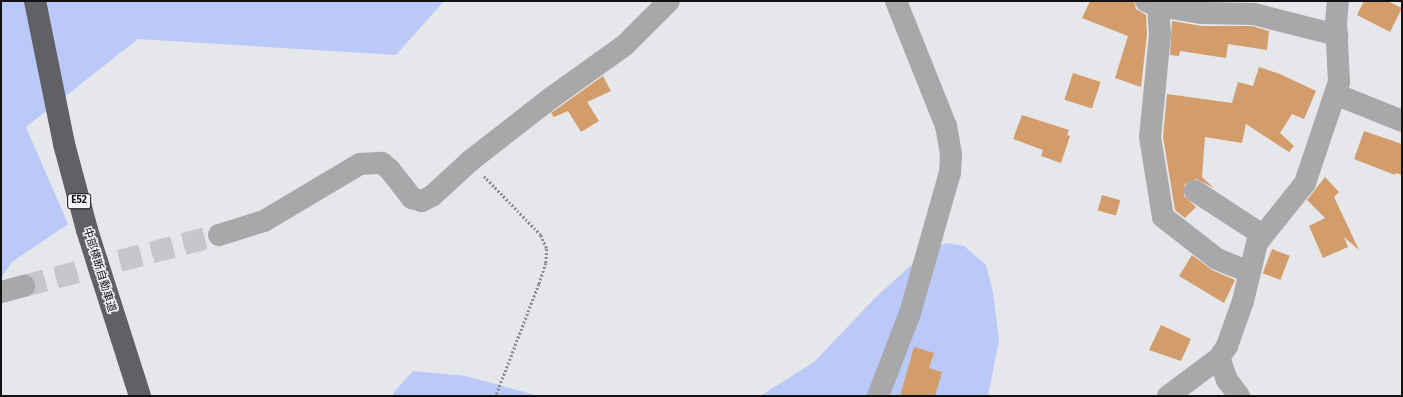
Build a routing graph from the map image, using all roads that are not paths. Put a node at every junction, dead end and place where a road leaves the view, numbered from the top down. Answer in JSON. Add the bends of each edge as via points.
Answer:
{"nodes":[{"id":1,"x":35,"y":1,"type":"edge"},
{"id":2,"x":669,"y":1,"type":"edge"},
{"id":3,"x":896,"y":1,"type":"edge"},
{"id":4,"x":1338,"y":1,"type":"edge"},
{"id":5,"x":1152,"y":4,"type":"edge"},
{"id":6,"x":1337,"y":35,"type":"junction"},
{"id":7,"x":1335,"y":94,"type":"junction"},
{"id":8,"x":1402,"y":121,"type":"edge"},
{"id":9,"x":1195,"y":191,"type":"dead end"},
{"id":10,"x":1261,"y":234,"type":"junction"},
{"id":11,"x":219,"y":236,"type":"tunnel mouth"},
{"id":12,"x":1249,"y":272,"type":"junction"},
{"id":13,"x":24,"y":286,"type":"tunnel mouth"},
{"id":14,"x":1,"y":292,"type":"edge"},
{"id":15,"x":1220,"y":358,"type":"junction"},
{"id":16,"x":140,"y":396,"type":"edge"},
{"id":17,"x":878,"y":396,"type":"edge"},
{"id":18,"x":1168,"y":396,"type":"edge"},
{"id":19,"x":1239,"y":396,"type":"edge"}],
"edges":[{"from":1,"to":16,"type":"highway","name":"中部横断自動車道","number":"E52","via":[[64,144],[86,230]]},
{"from":2,"to":11,"type":"street","via":[[625,45],[470,161],[432,196],[422,201],[412,198],[382,163],[360,164],[264,221]]},
{"from":3,"to":17,"type":"street","via":[[946,126],[950,166],[910,313]]},
{"from":4,"to":6,"type":"street"},
{"from":5,"to":6,"type":"street","via":[[1202,12],[1254,14]]},
{"from":5,"to":12,"type":"street","via":[[1159,41],[1150,137],[1163,217],[1217,259]]},
{"from":6,"to":7,"type":"street","via":[[1340,67]]},
{"from":7,"to":8,"type":"street"},
{"from":7,"to":10,"type":"street","via":[[1305,183]]},
{"from":9,"to":10,"type":"street"},
{"from":10,"to":12,"type":"street"},
{"from":12,"to":15,"type":"street","via":[[1227,346]]},
{"from":13,"to":14,"type":"street"},
{"from":15,"to":18,"type":"street"},
{"from":15,"to":19,"type":"street","via":[[1227,380]]}]}
